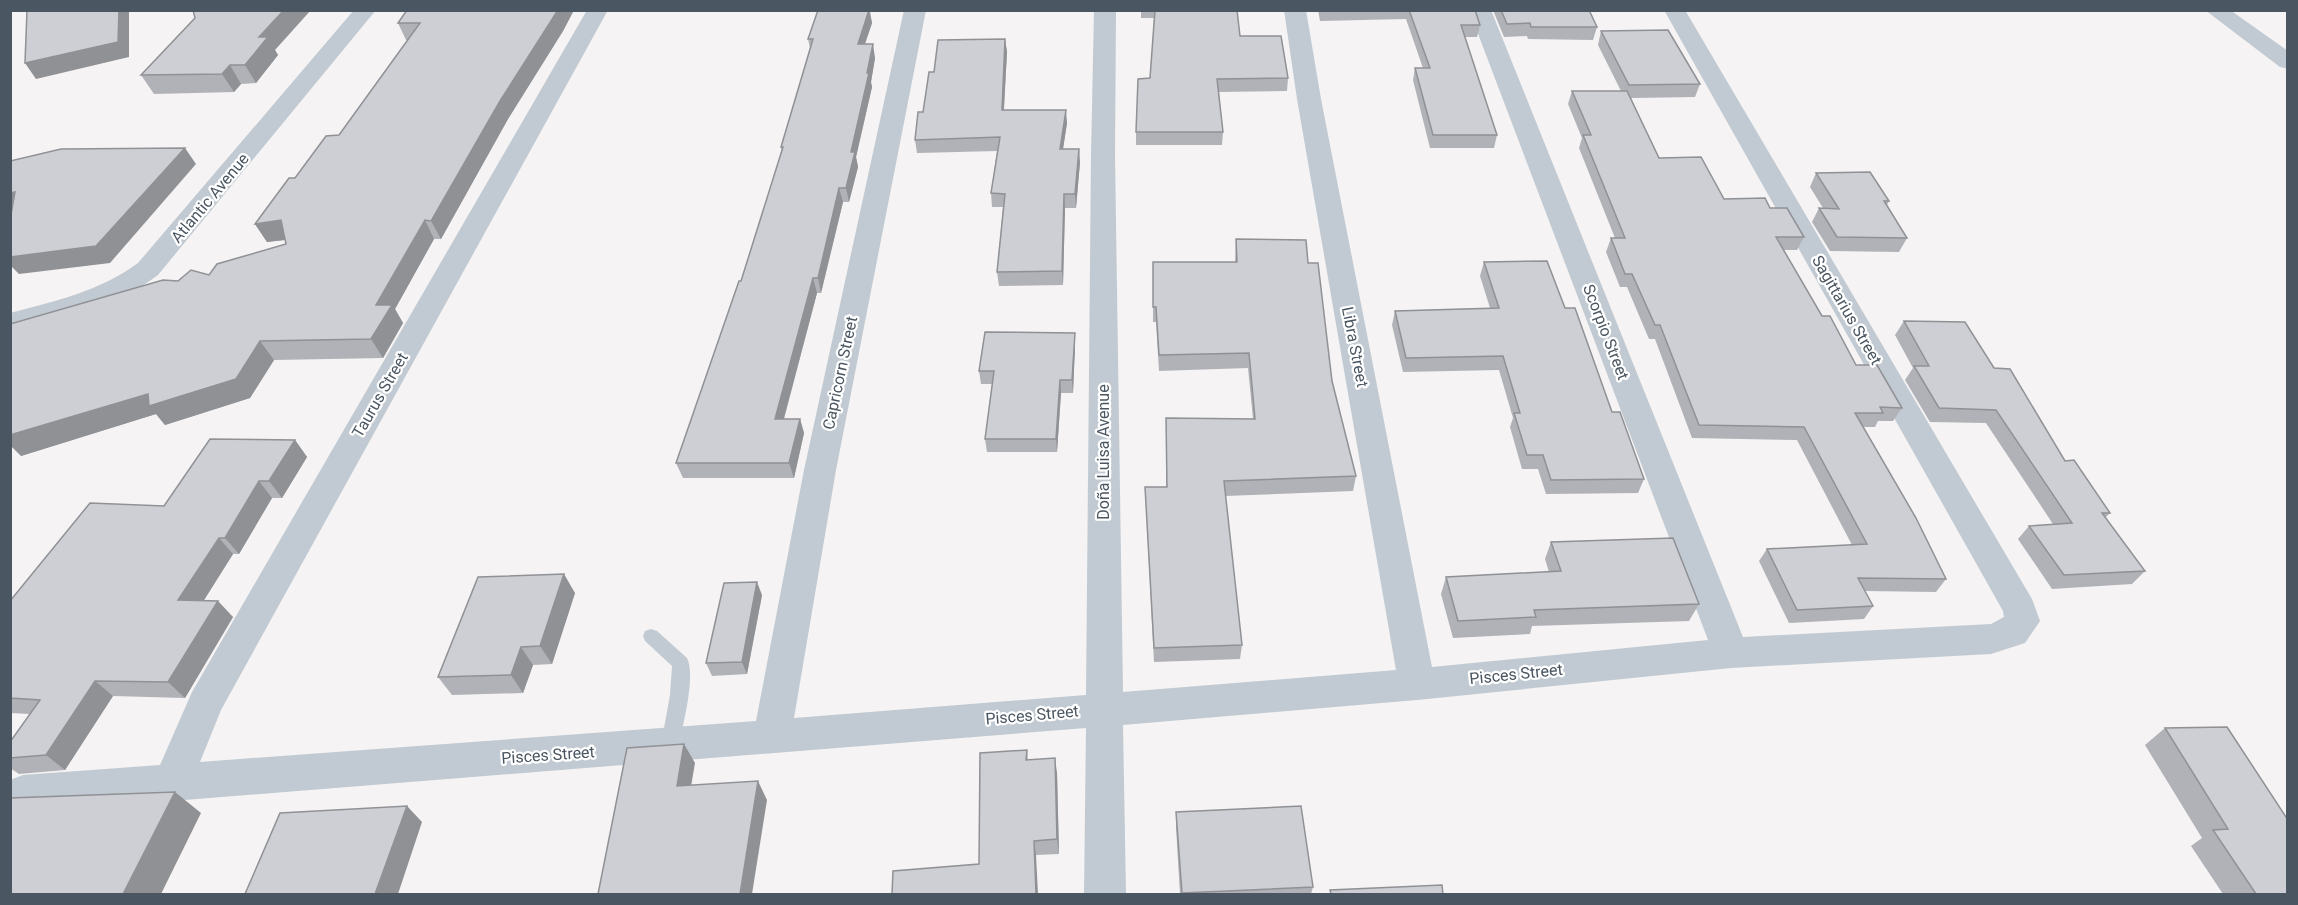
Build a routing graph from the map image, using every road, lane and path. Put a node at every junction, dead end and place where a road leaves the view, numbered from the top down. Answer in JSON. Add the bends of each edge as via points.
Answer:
{"nodes":[{"id":1,"x":366,"y":10,"type":"edge"},
{"id":2,"x":598,"y":10,"type":"edge"},
{"id":3,"x":915,"y":10,"type":"edge"},
{"id":4,"x":1105,"y":10,"type":"edge"},
{"id":5,"x":1295,"y":10,"type":"edge"},
{"id":6,"x":1480,"y":10,"type":"edge"},
{"id":7,"x":1674,"y":10,"type":"edge"},
{"id":8,"x":2215,"y":10,"type":"edge"},
{"id":9,"x":2288,"y":62,"type":"edge"},
{"id":10,"x":10,"y":323,"type":"edge"},
{"id":11,"x":2020,"y":609,"type":"joint"},
{"id":12,"x":651,"y":636,"type":"dead end"},
{"id":13,"x":1731,"y":653,"type":"junction"},
{"id":14,"x":1417,"y":684,"type":"junction"},
{"id":15,"x":1103,"y":708,"type":"junction"},
{"id":16,"x":772,"y":737,"type":"junction"},
{"id":17,"x":670,"y":745,"type":"junction"},
{"id":18,"x":172,"y":783,"type":"junction"},
{"id":19,"x":23,"y":793,"type":"dead end"},
{"id":20,"x":1105,"y":894,"type":"edge"}],
"edges":[{"from":1,"to":10,"type":"street","name":"Atlantic Avenue","via":[[148,269],[107,294]]},
{"from":2,"to":18,"type":"street","name":"Taurus Street","via":[[205,704]]},
{"from":3,"to":16,"type":"street","name":"Capricorn Street","via":[[820,470]]},
{"from":4,"to":15,"type":"street","name":"Doña Luisa Avenue"},
{"from":5,"to":14,"type":"street","name":"Libra Street"},
{"from":6,"to":13,"type":"street","name":"Scorpio Street"},
{"from":7,"to":11,"type":"street","name":"Sagittarius Street"},
{"from":8,"to":9,"type":"street"},
{"from":11,"to":13,"type":"street","name":"Pisces Street","via":[[2022,621],[2012,632],[1991,639]]},
{"from":12,"to":17,"type":"lane","via":[[681,663]]},
{"from":13,"to":14,"type":"street","name":"Pisces Street"},
{"from":14,"to":15,"type":"street","name":"Pisces Street"},
{"from":15,"to":16,"type":"street","name":"Pisces Street"},
{"from":15,"to":20,"type":"street","name":"Doña Luisa Avenue"},
{"from":16,"to":17,"type":"street","name":"Pisces Street"},
{"from":17,"to":18,"type":"street","name":"Pisces Street"},
{"from":18,"to":19,"type":"street","name":"Pisces Street"}]}
